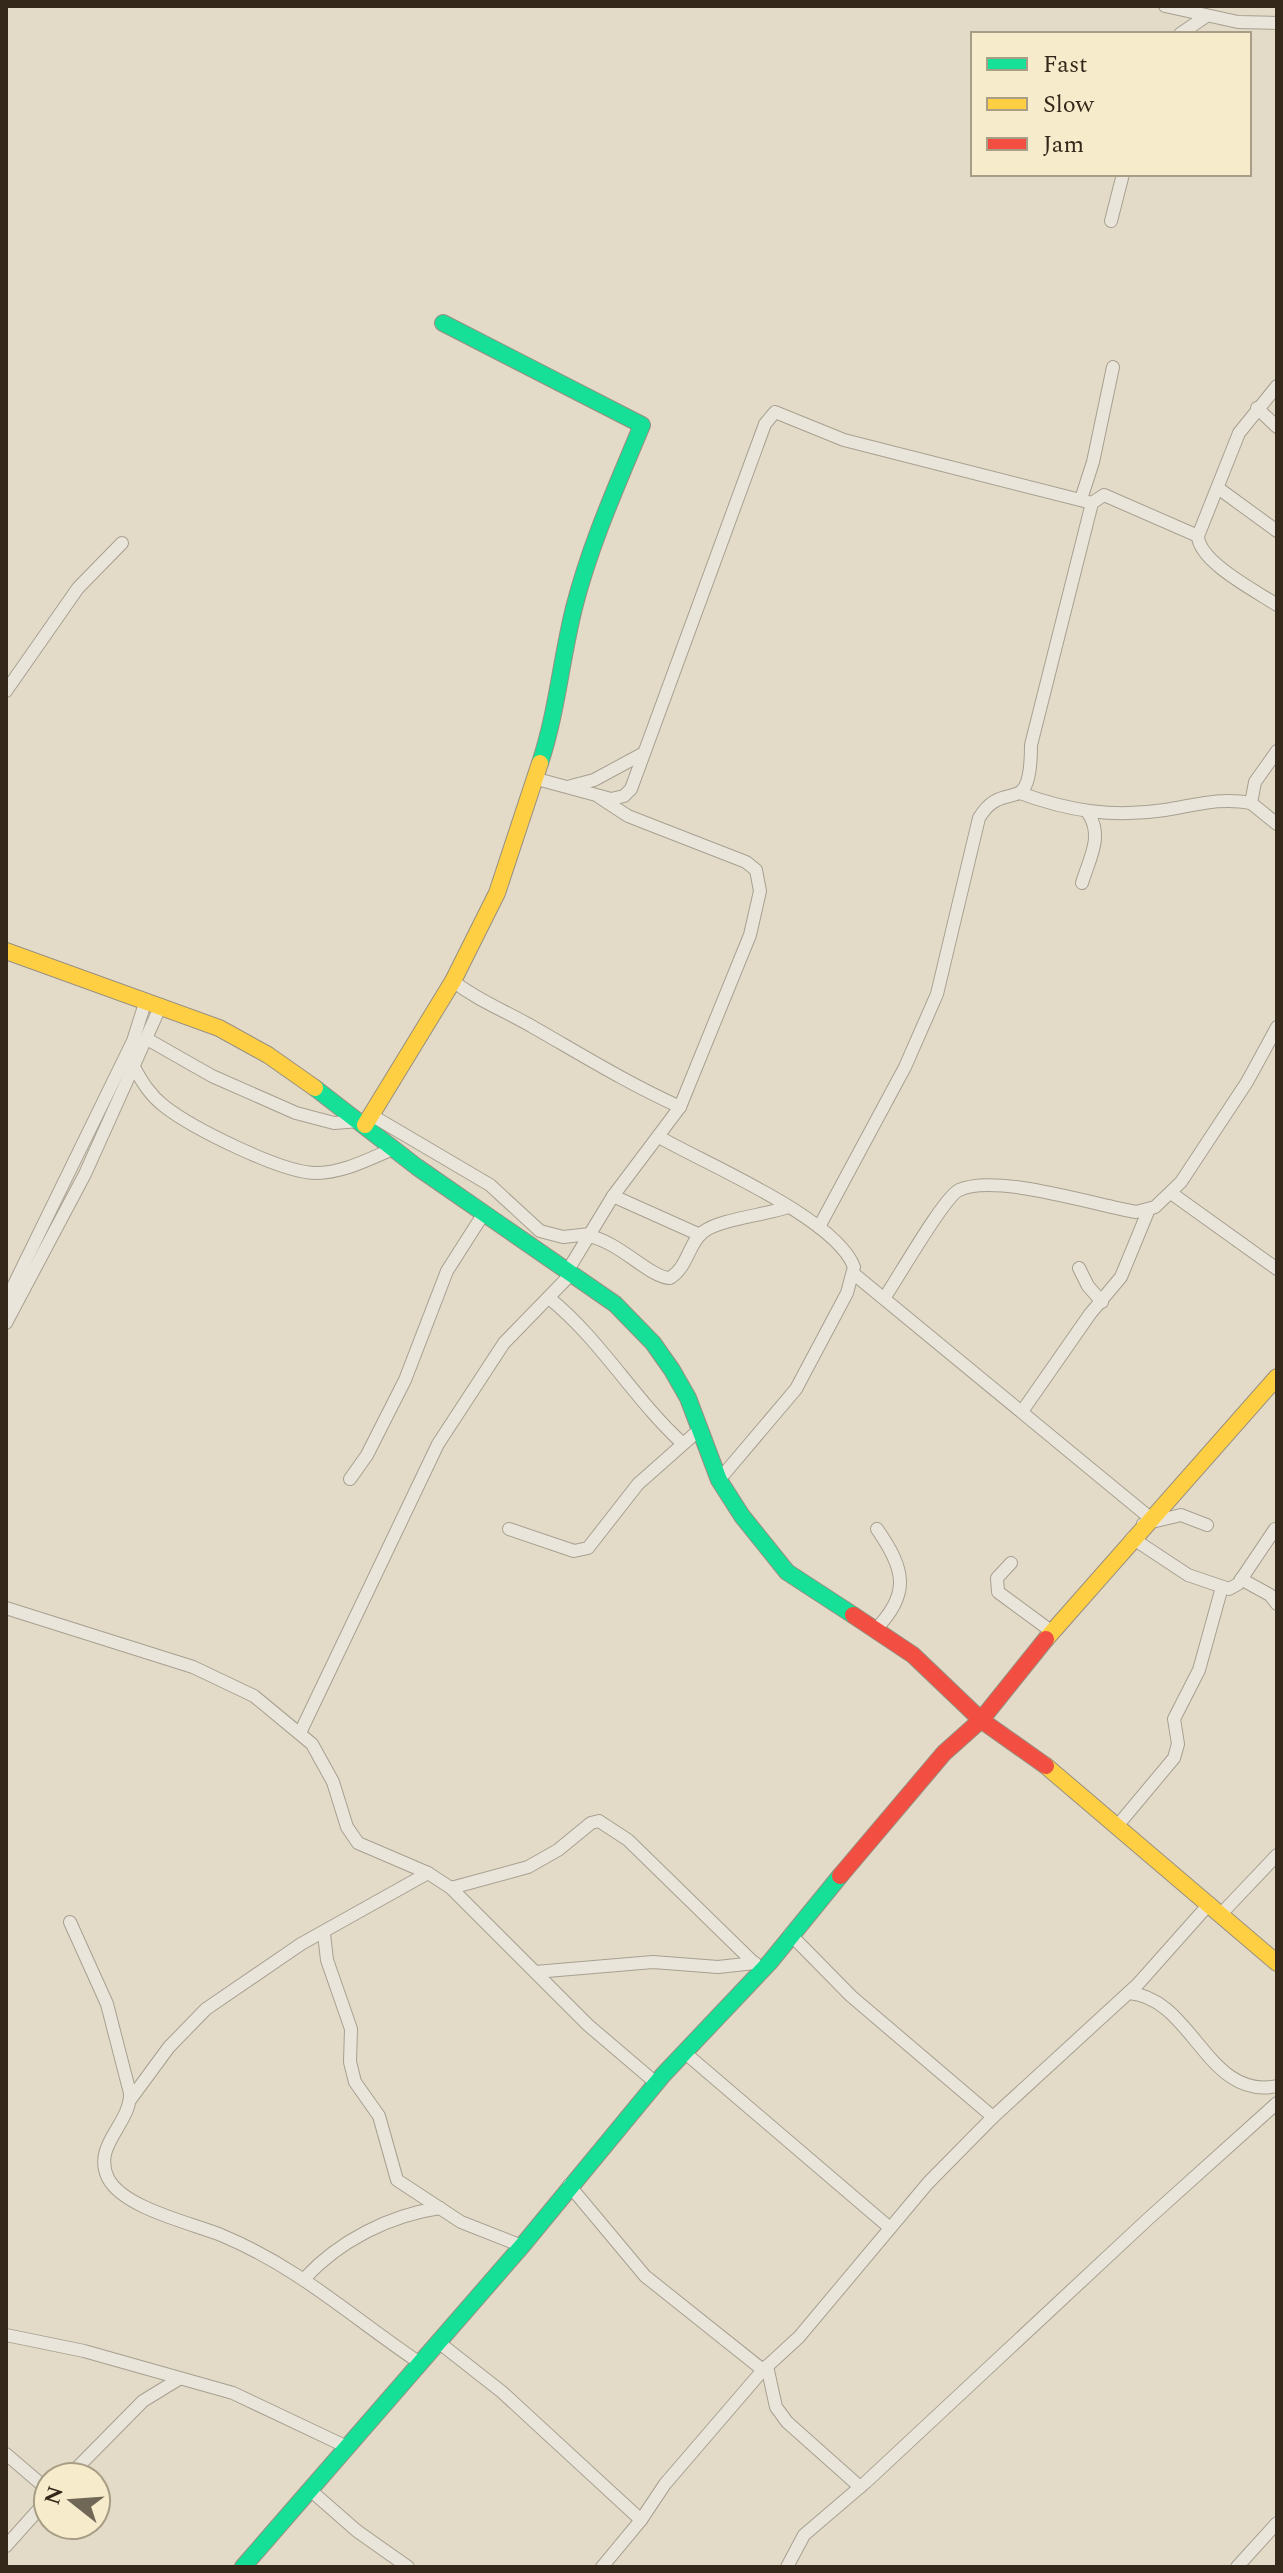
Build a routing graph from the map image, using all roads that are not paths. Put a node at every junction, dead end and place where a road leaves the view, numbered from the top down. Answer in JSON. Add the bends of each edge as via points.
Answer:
{"nodes":[{"id":1,"x":1171,"y":8,"type":"edge"},
{"id":2,"x":1205,"y":17,"type":"junction"},
{"id":3,"x":1277,"y":23,"type":"edge"},
{"id":4,"x":1183,"y":32,"type":"edge"},
{"id":5,"x":1122,"y":176,"type":"edge"},
{"id":6,"x":1111,"y":221,"type":"dead end"},
{"id":7,"x":443,"y":323,"type":"dead end"},
{"id":8,"x":1113,"y":367,"type":"dead end"},
{"id":9,"x":1277,"y":386,"type":"edge"},
{"id":10,"x":1257,"y":408,"type":"junction"},
{"id":11,"x":1277,"y":427,"type":"edge"},
{"id":12,"x":1218,"y":488,"type":"junction"},
{"id":13,"x":1086,"y":501,"type":"junction"},
{"id":14,"x":1277,"y":531,"type":"edge"},
{"id":15,"x":1198,"y":536,"type":"junction"},
{"id":16,"x":122,"y":543,"type":"dead end"},
{"id":17,"x":1277,"y":605,"type":"edge"},
{"id":18,"x":6,"y":691,"type":"edge"},
{"id":19,"x":1277,"y":751,"type":"edge"},
{"id":20,"x":644,"y":753,"type":"junction"},
{"id":21,"x":537,"y":779,"type":"junction"},
{"id":22,"x":566,"y":787,"type":"junction"},
{"id":23,"x":1020,"y":793,"type":"junction"},
{"id":24,"x":597,"y":795,"type":"junction"},
{"id":25,"x":1251,"y":803,"type":"junction"},
{"id":26,"x":1088,"y":813,"type":"junction"},
{"id":27,"x":1277,"y":824,"type":"edge"},
{"id":28,"x":1082,"y":883,"type":"dead end"},
{"id":29,"x":6,"y":951,"type":"edge"},
{"id":30,"x":453,"y":981,"type":"junction"},
{"id":31,"x":154,"y":1003,"type":"junction"},
{"id":32,"x":1277,"y":1027,"type":"edge"},
{"id":33,"x":147,"y":1039,"type":"junction"},
{"id":34,"x":134,"y":1067,"type":"junction"},
{"id":35,"x":680,"y":1107,"type":"junction"},
{"id":36,"x":365,"y":1120,"type":"junction"},
{"id":37,"x":659,"y":1137,"type":"junction"},
{"id":38,"x":393,"y":1149,"type":"junction"},
{"id":39,"x":1171,"y":1193,"type":"junction"},
{"id":40,"x":613,"y":1196,"type":"junction"},
{"id":41,"x":788,"y":1207,"type":"junction"},
{"id":42,"x":1149,"y":1209,"type":"junction"},
{"id":43,"x":484,"y":1213,"type":"junction"},
{"id":44,"x":819,"y":1227,"type":"junction"},
{"id":45,"x":589,"y":1235,"type":"junction"},
{"id":46,"x":700,"y":1235,"type":"junction"},
{"id":47,"x":1079,"y":1268,"type":"dead end"},
{"id":48,"x":1277,"y":1269,"type":"edge"},
{"id":49,"x":570,"y":1272,"type":"junction"},
{"id":50,"x":854,"y":1274,"type":"junction"},
{"id":51,"x":885,"y":1297,"type":"junction"},
{"id":52,"x":549,"y":1298,"type":"junction"},
{"id":53,"x":6,"y":1301,"type":"edge"},
{"id":54,"x":1102,"y":1302,"type":"junction"},
{"id":55,"x":6,"y":1323,"type":"edge"},
{"id":56,"x":1277,"y":1377,"type":"edge"},
{"id":57,"x":1023,"y":1410,"type":"junction"},
{"id":58,"x":699,"y":1430,"type":"junction"},
{"id":59,"x":682,"y":1443,"type":"junction"},
{"id":60,"x":350,"y":1479,"type":"dead end"},
{"id":61,"x":719,"y":1480,"type":"junction"},
{"id":62,"x":1146,"y":1521,"type":"junction"},
{"id":63,"x":1207,"y":1525,"type":"dead end"},
{"id":64,"x":509,"y":1529,"type":"dead end"},
{"id":65,"x":877,"y":1529,"type":"dead end"},
{"id":66,"x":1275,"y":1529,"type":"dead end"},
{"id":67,"x":1132,"y":1538,"type":"junction"},
{"id":68,"x":1011,"y":1563,"type":"dead end"},
{"id":69,"x":1241,"y":1579,"type":"junction"},
{"id":70,"x":1222,"y":1587,"type":"junction"},
{"id":71,"x":1277,"y":1604,"type":"edge"},
{"id":72,"x":6,"y":1608,"type":"edge"},
{"id":73,"x":875,"y":1630,"type":"junction"},
{"id":74,"x":1051,"y":1631,"type":"junction"},
{"id":75,"x":981,"y":1720,"type":"junction"},
{"id":76,"x":300,"y":1733,"type":"junction"},
{"id":77,"x":1118,"y":1825,"type":"junction"},
{"id":78,"x":1277,"y":1855,"type":"edge"},
{"id":79,"x":428,"y":1873,"type":"junction"},
{"id":80,"x":451,"y":1888,"type":"junction"},
{"id":81,"x":1216,"y":1908,"type":"junction"},
{"id":82,"x":70,"y":1922,"type":"dead end"},
{"id":83,"x":324,"y":1934,"type":"junction"},
{"id":84,"x":790,"y":1934,"type":"junction"},
{"id":85,"x":762,"y":1963,"type":"junction"},
{"id":86,"x":1277,"y":1963,"type":"edge"},
{"id":87,"x":535,"y":1972,"type":"junction"},
{"id":88,"x":1129,"y":1993,"type":"junction"},
{"id":89,"x":684,"y":2052,"type":"junction"},
{"id":90,"x":656,"y":2083,"type":"junction"},
{"id":91,"x":1277,"y":2086,"type":"edge"},
{"id":92,"x":130,"y":2100,"type":"junction"},
{"id":93,"x":1272,"y":2108,"type":"edge"},
{"id":94,"x":993,"y":2117,"type":"junction"},
{"id":95,"x":1277,"y":2123,"type":"edge"},
{"id":96,"x":569,"y":2185,"type":"junction"},
{"id":97,"x":440,"y":2208,"type":"junction"},
{"id":98,"x":890,"y":2228,"type":"junction"},
{"id":99,"x":522,"y":2246,"type":"junction"},
{"id":100,"x":305,"y":2278,"type":"junction"},
{"id":101,"x":6,"y":2335,"type":"edge"},
{"id":102,"x":437,"y":2341,"type":"junction"},
{"id":103,"x":420,"y":2363,"type":"junction"},
{"id":104,"x":765,"y":2368,"type":"junction"},
{"id":105,"x":179,"y":2379,"type":"junction"},
{"id":106,"x":345,"y":2446,"type":"junction"},
{"id":107,"x":6,"y":2454,"type":"edge"},
{"id":108,"x":84,"y":2461,"type":"edge"},
{"id":109,"x":32,"y":2476,"type":"edge"},
{"id":110,"x":860,"y":2487,"type":"junction"},
{"id":111,"x":309,"y":2489,"type":"junction"},
{"id":112,"x":32,"y":2517,"type":"edge"},
{"id":113,"x":641,"y":2520,"type":"junction"},
{"id":114,"x":1277,"y":2523,"type":"edge"},
{"id":115,"x":6,"y":2546,"type":"edge"},
{"id":116,"x":243,"y":2567,"type":"edge"},
{"id":117,"x":408,"y":2567,"type":"edge"},
{"id":118,"x":602,"y":2567,"type":"edge"},
{"id":119,"x":787,"y":2567,"type":"edge"},
{"id":120,"x":1237,"y":2567,"type":"edge"}],
"edges":[{"from":1,"to":2,"type":"street"},
{"from":2,"to":3,"type":"street"},
{"from":2,"to":4,"type":"street"},
{"from":5,"to":6,"type":"street"},
{"from":7,"to":21,"type":"street","via":[[642,425],[598,531],[574,609],[555,718]]},
{"from":8,"to":13,"type":"street"},
{"from":9,"to":10,"type":"street"},
{"from":10,"to":11,"type":"street"},
{"from":10,"to":12,"type":"street","via":[[1239,433]]},
{"from":12,"to":14,"type":"street"},
{"from":12,"to":15,"type":"street"},
{"from":13,"to":15,"type":"street","via":[[1104,495]]},
{"from":13,"to":20,"type":"street","via":[[844,440],[775,412],[765,424]]},
{"from":13,"to":23,"type":"street","via":[[1031,745],[1031,777]]},
{"from":15,"to":17,"type":"street","via":[[1200,548],[1212,561]]},
{"from":16,"to":18,"type":"street","via":[[78,588]]},
{"from":19,"to":25,"type":"street","via":[[1255,782]]},
{"from":20,"to":22,"type":"street","via":[[594,780]]},
{"from":20,"to":24,"type":"street","via":[[624,796]]},
{"from":21,"to":22,"type":"street"},
{"from":21,"to":30,"type":"street","via":[[497,893]]},
{"from":22,"to":24,"type":"street"},
{"from":23,"to":26,"type":"street"},
{"from":23,"to":44,"type":"street","via":[[991,802],[979,818],[937,994],[905,1067]]},
{"from":24,"to":35,"type":"street","via":[[628,816],[746,862],[759,876],[750,935]]},
{"from":25,"to":26,"type":"street","via":[[1222,799],[1118,815]]},
{"from":25,"to":27,"type":"street"},
{"from":26,"to":28,"type":"street","via":[[1097,828]]},
{"from":29,"to":31,"type":"street"},
{"from":30,"to":35,"type":"street","via":[[490,1007]]},
{"from":30,"to":36,"type":"street"},
{"from":31,"to":33,"type":"street"},
{"from":31,"to":36,"type":"street","via":[[219,1028],[268,1055]]},
{"from":31,"to":53,"type":"street"},
{"from":32,"to":39,"type":"street","via":[[1234,1103]]},
{"from":33,"to":34,"type":"street"},
{"from":33,"to":36,"type":"street","via":[[212,1076],[296,1113],[334,1123]]},
{"from":34,"to":38,"type":"street","via":[[150,1093],[179,1116],[285,1168],[337,1171]]},
{"from":34,"to":55,"type":"street","via":[[85,1174]]},
{"from":35,"to":37,"type":"street"},
{"from":36,"to":38,"type":"street"},
{"from":36,"to":45,"type":"street","via":[[490,1185],[540,1231],[563,1237]]},
{"from":37,"to":40,"type":"street"},
{"from":37,"to":41,"type":"street"},
{"from":38,"to":43,"type":"street"},
{"from":39,"to":42,"type":"street"},
{"from":39,"to":48,"type":"street"},
{"from":40,"to":45,"type":"street"},
{"from":40,"to":46,"type":"street"},
{"from":41,"to":44,"type":"street"},
{"from":41,"to":46,"type":"street","via":[[721,1224]]},
{"from":42,"to":51,"type":"street","via":[[1117,1209],[1017,1188],[958,1190],[944,1203]]},
{"from":42,"to":54,"type":"street","via":[[1121,1277]]},
{"from":43,"to":49,"type":"street"},
{"from":43,"to":60,"type":"street","via":[[447,1271],[405,1380]]},
{"from":44,"to":50,"type":"street","via":[[851,1258]]},
{"from":45,"to":46,"type":"street","via":[[617,1245],[664,1278],[676,1274]]},
{"from":45,"to":49,"type":"street"},
{"from":47,"to":54,"type":"street"},
{"from":49,"to":52,"type":"street"},
{"from":49,"to":58,"type":"street","via":[[615,1304],[653,1343],[688,1398]]},
{"from":50,"to":51,"type":"street"},
{"from":50,"to":61,"type":"street","via":[[796,1389]]},
{"from":51,"to":57,"type":"street"},
{"from":52,"to":59,"type":"street","via":[[581,1326]]},
{"from":52,"to":76,"type":"street","via":[[498,1352],[438,1444]]},
{"from":54,"to":57,"type":"street"},
{"from":56,"to":62,"type":"street"},
{"from":57,"to":62,"type":"street"},
{"from":58,"to":59,"type":"street"},
{"from":58,"to":61,"type":"street"},
{"from":59,"to":64,"type":"street","via":[[633,1490],[588,1548],[574,1551]]},
{"from":61,"to":73,"type":"street","via":[[787,1572]]},
{"from":62,"to":63,"type":"street","via":[[1181,1515]]},
{"from":62,"to":67,"type":"street"},
{"from":65,"to":73,"type":"street","via":[[892,1550],[901,1589],[898,1603]]},
{"from":66,"to":69,"type":"street"},
{"from":67,"to":70,"type":"street","via":[[1163,1561]]},
{"from":67,"to":74,"type":"street"},
{"from":68,"to":74,"type":"street","via":[[997,1578],[998,1592]]},
{"from":69,"to":70,"type":"street","via":[[1234,1588]]},
{"from":69,"to":71,"type":"street"},
{"from":70,"to":77,"type":"street","via":[[1199,1670],[1174,1719],[1174,1758]]},
{"from":72,"to":76,"type":"street","via":[[193,1667],[254,1696]]},
{"from":73,"to":75,"type":"street","via":[[913,1655]]},
{"from":74,"to":75,"type":"street"},
{"from":75,"to":77,"type":"street","via":[[1053,1769]]},
{"from":75,"to":84,"type":"street","via":[[916,1784]]},
{"from":76,"to":79,"type":"street","via":[[323,1761],[358,1843]]},
{"from":77,"to":81,"type":"street"},
{"from":78,"to":81,"type":"street"},
{"from":79,"to":80,"type":"street"},
{"from":79,"to":83,"type":"street"},
{"from":80,"to":85,"type":"street","via":[[528,1867],[599,1821],[628,1840]]},
{"from":80,"to":87,"type":"street"},
{"from":81,"to":86,"type":"street"},
{"from":81,"to":88,"type":"street"},
{"from":82,"to":92,"type":"street","via":[[107,2004]]},
{"from":83,"to":92,"type":"street","via":[[206,2009],[169,2047]]},
{"from":83,"to":97,"type":"street","via":[[327,1960],[351,2029],[355,2082],[379,2116],[391,2170],[397,2180]]},
{"from":84,"to":85,"type":"street"},
{"from":84,"to":94,"type":"street","via":[[851,1996]]},
{"from":85,"to":87,"type":"street","via":[[718,1967],[653,1962]]},
{"from":85,"to":89,"type":"street"},
{"from":87,"to":90,"type":"street"},
{"from":88,"to":91,"type":"street","via":[[1161,2004],[1214,2063],[1242,2084]]},
{"from":88,"to":94,"type":"street"},
{"from":89,"to":90,"type":"street"},
{"from":89,"to":98,"type":"street"},
{"from":90,"to":96,"type":"street"},
{"from":92,"to":100,"type":"street","via":[[105,2154],[109,2179],[119,2191],[132,2201],[268,2255]]},
{"from":93,"to":95,"type":"street"},
{"from":93,"to":110,"type":"street"},
{"from":94,"to":98,"type":"street"},
{"from":96,"to":99,"type":"street"},
{"from":96,"to":104,"type":"street","via":[[645,2276]]},
{"from":97,"to":99,"type":"street"},
{"from":97,"to":100,"type":"street","via":[[368,2232],[336,2249]]},
{"from":98,"to":104,"type":"street","via":[[799,2337]]},
{"from":99,"to":102,"type":"street"},
{"from":100,"to":103,"type":"street"},
{"from":101,"to":105,"type":"street"},
{"from":102,"to":103,"type":"street"},
{"from":102,"to":113,"type":"street","via":[[502,2392]]},
{"from":103,"to":106,"type":"street"},
{"from":104,"to":110,"type":"street","via":[[776,2407],[787,2422]]},
{"from":104,"to":113,"type":"street","via":[[665,2484]]},
{"from":105,"to":106,"type":"street","via":[[233,2393]]},
{"from":105,"to":108,"type":"street","via":[[143,2401]]},
{"from":106,"to":111,"type":"street"},
{"from":107,"to":109,"type":"street"},
{"from":110,"to":119,"type":"street","via":[[804,2535]]},
{"from":111,"to":116,"type":"street"},
{"from":111,"to":117,"type":"street"},
{"from":112,"to":115,"type":"street"},
{"from":113,"to":118,"type":"street"},
{"from":114,"to":120,"type":"street"}]}
